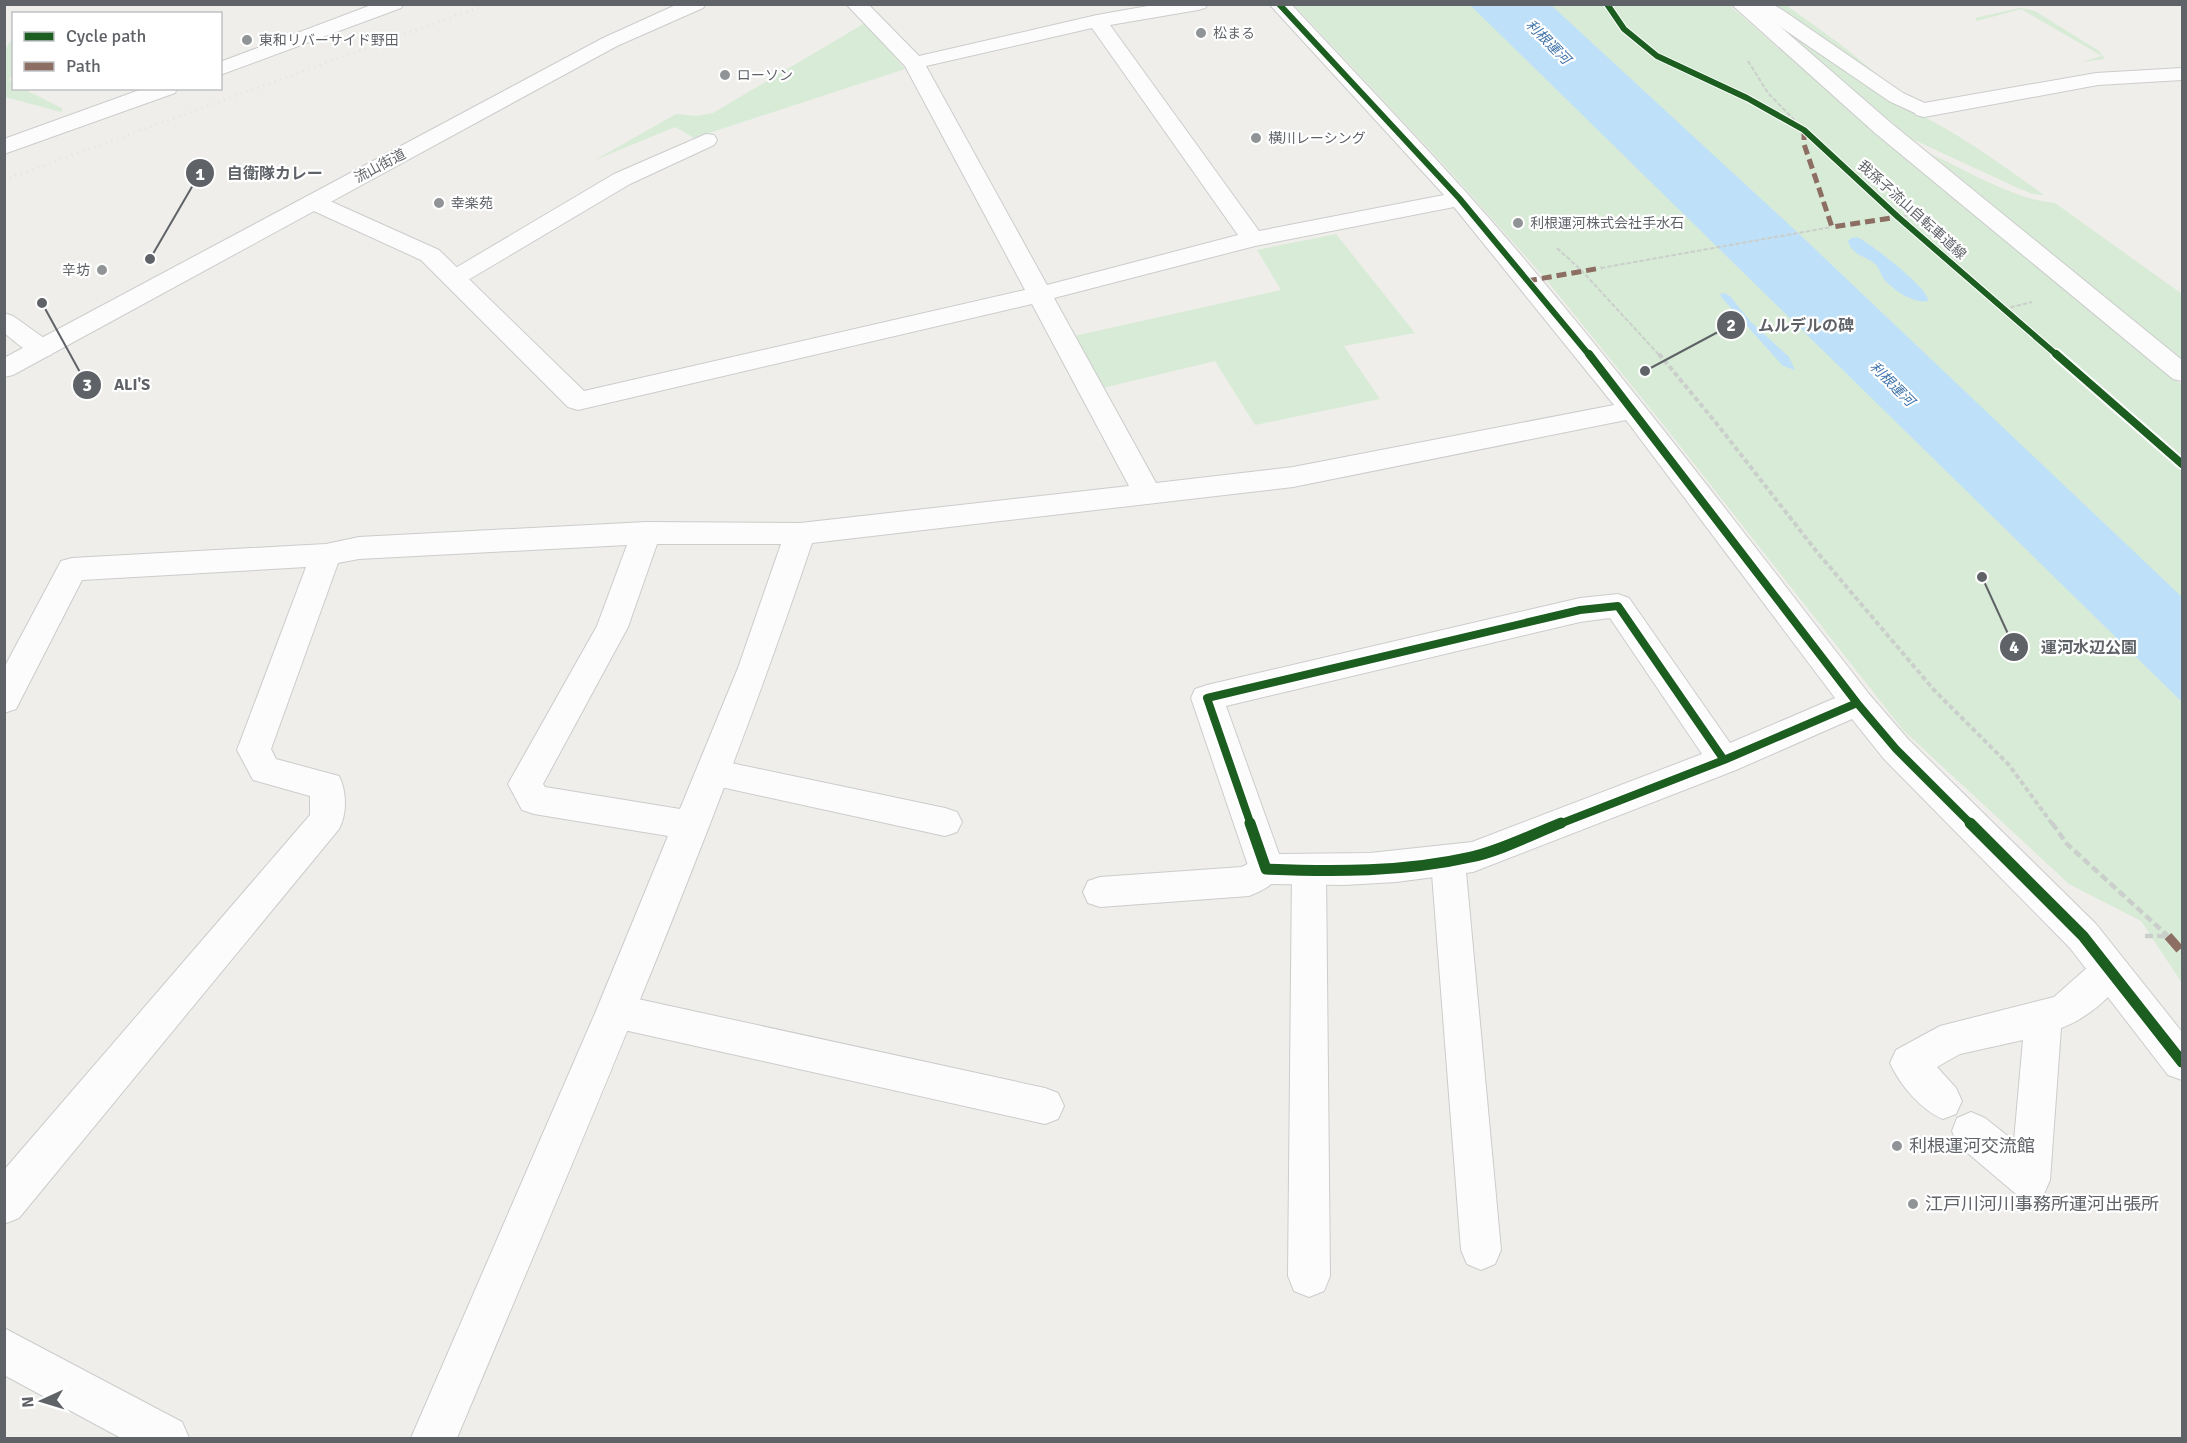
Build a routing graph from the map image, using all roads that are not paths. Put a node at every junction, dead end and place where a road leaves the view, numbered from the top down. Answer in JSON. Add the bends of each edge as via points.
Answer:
{"nodes":[{"id":1,"x":394,"y":4,"type":"edge"},
{"id":2,"x":696,"y":4,"type":"edge"},
{"id":3,"x":856,"y":4,"type":"edge"},
{"id":4,"x":1198,"y":4,"type":"edge"},
{"id":5,"x":1279,"y":4,"type":"edge"},
{"id":6,"x":1741,"y":4,"type":"edge"},
{"id":7,"x":1756,"y":4,"type":"edge"},
{"id":8,"x":1097,"y":21,"type":"junction"},
{"id":9,"x":914,"y":63,"type":"junction"},
{"id":10,"x":222,"y":68,"type":"edge"},
{"id":11,"x":2182,"y":74,"type":"edge"},
{"id":12,"x":161,"y":90,"type":"edge"},
{"id":13,"x":1924,"y":110,"type":"joint"},
{"id":14,"x":706,"y":140,"type":"dead end"},
{"id":15,"x":4,"y":147,"type":"edge"},
{"id":16,"x":1459,"y":199,"type":"junction"},
{"id":17,"x":313,"y":202,"type":"junction"},
{"id":18,"x":1253,"y":239,"type":"junction"},
{"id":19,"x":455,"y":278,"type":"junction"},
{"id":20,"x":1041,"y":294,"type":"junction"},
{"id":21,"x":4,"y":321,"type":"edge"},
{"id":22,"x":42,"y":349,"type":"junction"},
{"id":23,"x":4,"y":369,"type":"edge"},
{"id":24,"x":2182,"y":373,"type":"edge"},
{"id":25,"x":1633,"y":410,"type":"junction"},
{"id":26,"x":1148,"y":494,"type":"junction"},
{"id":27,"x":646,"y":532,"type":"junction"},
{"id":28,"x":800,"y":534,"type":"junction"},
{"id":29,"x":326,"y":555,"type":"junction"},
{"id":30,"x":4,"y":699,"type":"edge"},
{"id":31,"x":1857,"y":703,"type":"junction"},
{"id":32,"x":1724,"y":760,"type":"junction"},
{"id":33,"x":712,"y":772,"type":"junction"},
{"id":34,"x":945,"y":822,"type":"dead end"},
{"id":35,"x":690,"y":825,"type":"junction"},
{"id":36,"x":1448,"y":861,"type":"junction"},
{"id":37,"x":1266,"y":869,"type":"junction"},
{"id":38,"x":1309,"y":871,"type":"junction"},
{"id":39,"x":1100,"y":892,"type":"dead end"},
{"id":40,"x":2109,"y":970,"type":"junction"},
{"id":41,"x":615,"y":1011,"type":"junction"},
{"id":42,"x":2043,"y":1018,"type":"junction"},
{"id":43,"x":2182,"y":1062,"type":"edge"},
{"id":44,"x":1943,"y":1101,"type":"dead end"},
{"id":45,"x":1045,"y":1106,"type":"dead end"},
{"id":46,"x":1971,"y":1131,"type":"dead end"},
{"id":47,"x":4,"y":1203,"type":"edge"},
{"id":48,"x":1481,"y":1250,"type":"dead end"},
{"id":49,"x":1309,"y":1276,"type":"dead end"},
{"id":50,"x":4,"y":1350,"type":"edge"},
{"id":51,"x":166,"y":1438,"type":"edge"},
{"id":52,"x":434,"y":1438,"type":"edge"}],
"edges":[{"from":1,"to":10,"type":"street"},
{"from":2,"to":17,"type":"street","name":"流山街道","via":[[610,42]]},
{"from":3,"to":9,"type":"street"},
{"from":4,"to":8,"type":"street"},
{"from":5,"to":16,"type":"street"},
{"from":6,"to":24,"type":"street","via":[[1883,128]]},
{"from":7,"to":13,"type":"lane","via":[[1896,97]]},
{"from":8,"to":9,"type":"street"},
{"from":8,"to":18,"type":"street"},
{"from":9,"to":20,"type":"street"},
{"from":11,"to":13,"type":"street","via":[[2096,79]]},
{"from":12,"to":15,"type":"street"},
{"from":14,"to":19,"type":"lane","via":[[622,179]]},
{"from":16,"to":18,"type":"street"},
{"from":16,"to":25,"type":"street"},
{"from":17,"to":19,"type":"street","via":[[430,255]]},
{"from":17,"to":22,"type":"street","name":"流山街道"},
{"from":18,"to":20,"type":"street"},
{"from":19,"to":20,"type":"street","via":[[578,401]]},
{"from":20,"to":26,"type":"street"},
{"from":21,"to":22,"type":"lane"},
{"from":22,"to":23,"type":"street","name":"流山街道"},
{"from":25,"to":26,"type":"street","via":[[1293,477]]},
{"from":25,"to":31,"type":"street"},
{"from":26,"to":28,"type":"street"},
{"from":27,"to":28,"type":"street"},
{"from":27,"to":29,"type":"street","via":[[359,548]]},
{"from":27,"to":35,"type":"street","via":[[612,627],[525,784],[534,800]]},
{"from":28,"to":33,"type":"street","via":[[754,668]]},
{"from":29,"to":30,"type":"street","via":[[72,568]]},
{"from":29,"to":47,"type":"street","via":[[254,750],[265,770],[327,786],[327,819]]},
{"from":31,"to":32,"type":"street"},
{"from":31,"to":40,"type":"street","via":[[1896,749],[2083,936]]},
{"from":32,"to":36,"type":"street","via":[[1473,856]]},
{"from":32,"to":37,"type":"street","via":[[1618,606],[1580,610],[1207,698]]},
{"from":33,"to":34,"type":"lane"},
{"from":33,"to":35,"type":"street"},
{"from":35,"to":41,"type":"street"},
{"from":36,"to":38,"type":"street"},
{"from":36,"to":48,"type":"lane"},
{"from":37,"to":38,"type":"street"},
{"from":37,"to":39,"type":"lane","via":[[1249,881]]},
{"from":38,"to":49,"type":"lane"},
{"from":40,"to":42,"type":"lane","via":[[2067,1009]]},
{"from":40,"to":43,"type":"street"},
{"from":41,"to":45,"type":"lane"},
{"from":41,"to":52,"type":"street"},
{"from":42,"to":44,"type":"lane","via":[[1953,1038],[1910,1063]]},
{"from":42,"to":46,"type":"lane","via":[[2030,1180]]},
{"from":50,"to":51,"type":"street"}]}
